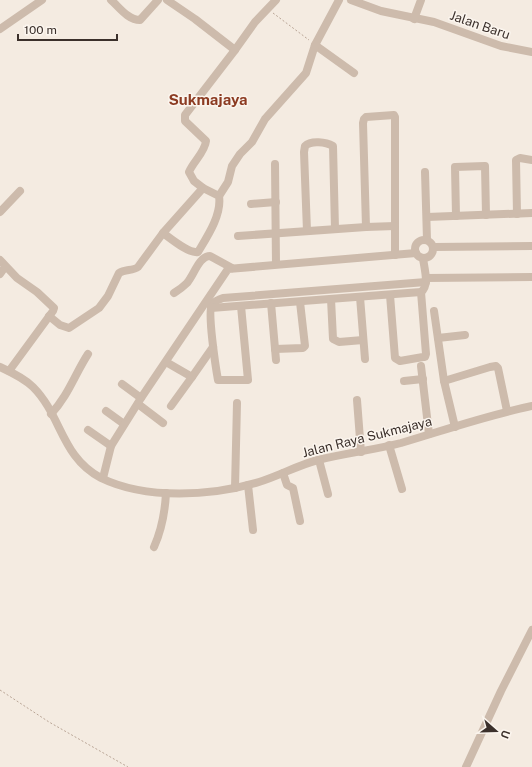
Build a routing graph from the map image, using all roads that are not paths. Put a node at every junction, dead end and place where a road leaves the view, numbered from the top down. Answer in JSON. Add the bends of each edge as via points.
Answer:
{"nodes":[{"id":1,"x":42,"y":0,"type":"edge"},
{"id":2,"x":111,"y":0,"type":"edge"},
{"id":3,"x":158,"y":0,"type":"edge"},
{"id":4,"x":167,"y":0,"type":"edge"},
{"id":5,"x":276,"y":0,"type":"edge"},
{"id":6,"x":340,"y":0,"type":"edge"},
{"id":7,"x":350,"y":0,"type":"edge"},
{"id":8,"x":421,"y":0,"type":"edge"},
{"id":9,"x":414,"y":19,"type":"junction"},
{"id":10,"x":0,"y":29,"type":"edge"},
{"id":11,"x":315,"y":45,"type":"junction"},
{"id":12,"x":235,"y":50,"type":"junction"},
{"id":13,"x":532,"y":52,"type":"edge"},
{"id":14,"x":354,"y":73,"type":"dead end"},
{"id":15,"x":532,"y":160,"type":"edge"},
{"id":16,"x":275,"y":164,"type":"dead end"},
{"id":17,"x":426,"y":172,"type":"dead end"},
{"id":18,"x":203,"y":188,"type":"junction"},
{"id":19,"x":20,"y":191,"type":"dead end"},
{"id":20,"x":219,"y":196,"type":"junction"},
{"id":21,"x":276,"y":202,"type":"junction"},
{"id":22,"x":251,"y":204,"type":"dead end"},
{"id":23,"x":0,"y":212,"type":"edge"},
{"id":24,"x":532,"y":213,"type":"edge"},
{"id":25,"x":516,"y":214,"type":"junction"},
{"id":26,"x":486,"y":215,"type":"junction"},
{"id":27,"x":456,"y":216,"type":"junction"},
{"id":28,"x":427,"y":217,"type":"junction"},
{"id":29,"x":395,"y":226,"type":"junction"},
{"id":30,"x":366,"y":227,"type":"junction"},
{"id":31,"x":336,"y":229,"type":"junction"},
{"id":32,"x":307,"y":231,"type":"junction"},
{"id":33,"x":163,"y":233,"type":"junction"},
{"id":34,"x":276,"y":233,"type":"junction"},
{"id":35,"x":238,"y":236,"type":"dead end"},
{"id":36,"x":427,"y":240,"type":"junction"},
{"id":37,"x":532,"y":246,"type":"edge"},
{"id":38,"x":434,"y":247,"type":"junction"},
{"id":39,"x":416,"y":253,"type":"junction"},
{"id":40,"x":395,"y":255,"type":"junction"},
{"id":41,"x":423,"y":258,"type":"junction"},
{"id":42,"x":3,"y":263,"type":"edge"},
{"id":43,"x":276,"y":264,"type":"junction"},
{"id":44,"x":232,"y":268,"type":"junction"},
{"id":45,"x":0,"y":274,"type":"edge"},
{"id":46,"x":532,"y":277,"type":"edge"},
{"id":47,"x":426,"y":280,"type":"junction"},
{"id":48,"x":421,"y":292,"type":"junction"},
{"id":49,"x":174,"y":293,"type":"dead end"},
{"id":50,"x":390,"y":295,"type":"junction"},
{"id":51,"x":360,"y":297,"type":"junction"},
{"id":52,"x":331,"y":299,"type":"junction"},
{"id":53,"x":300,"y":302,"type":"junction"},
{"id":54,"x":271,"y":304,"type":"junction"},
{"id":55,"x":241,"y":306,"type":"junction"},
{"id":56,"x":211,"y":308,"type":"junction"},
{"id":57,"x":434,"y":311,"type":"dead end"},
{"id":58,"x":49,"y":316,"type":"junction"},
{"id":59,"x":465,"y":335,"type":"dead end"},
{"id":60,"x":438,"y":338,"type":"junction"},
{"id":61,"x":364,"y":340,"type":"junction"},
{"id":62,"x":213,"y":346,"type":"junction"},
{"id":63,"x":275,"y":349,"type":"junction"},
{"id":64,"x":88,"y":354,"type":"dead end"},
{"id":65,"x":365,"y":359,"type":"dead end"},
{"id":66,"x":276,"y":360,"type":"dead end"},
{"id":67,"x":166,"y":362,"type":"junction"},
{"id":68,"x":421,"y":366,"type":"dead end"},
{"id":69,"x":0,"y":367,"type":"edge"},
{"id":70,"x":9,"y":371,"type":"junction"},
{"id":71,"x":192,"y":377,"type":"junction"},
{"id":72,"x":422,"y":379,"type":"junction"},
{"id":73,"x":404,"y":381,"type":"dead end"},
{"id":74,"x":444,"y":381,"type":"junction"},
{"id":75,"x":122,"y":384,"type":"dead end"},
{"id":76,"x":357,"y":400,"type":"dead end"},
{"id":77,"x":139,"y":401,"type":"junction"},
{"id":78,"x":237,"y":403,"type":"dead end"},
{"id":79,"x":171,"y":406,"type":"dead end"},
{"id":80,"x":532,"y":406,"type":"edge"},
{"id":81,"x":106,"y":411,"type":"dead end"},
{"id":82,"x":507,"y":412,"type":"junction"},
{"id":83,"x":51,"y":414,"type":"junction"},
{"id":84,"x":163,"y":423,"type":"dead end"},
{"id":85,"x":124,"y":424,"type":"junction"},
{"id":86,"x":455,"y":427,"type":"junction"},
{"id":87,"x":88,"y":430,"type":"dead end"},
{"id":88,"x":429,"y":434,"type":"junction"},
{"id":89,"x":389,"y":445,"type":"junction"},
{"id":90,"x":111,"y":446,"type":"junction"},
{"id":91,"x":361,"y":452,"type":"junction"},
{"id":92,"x":319,"y":460,"type":"junction"},
{"id":93,"x":283,"y":473,"type":"junction"},
{"id":94,"x":103,"y":478,"type":"junction"},
{"id":95,"x":248,"y":485,"type":"junction"},
{"id":96,"x":235,"y":488,"type":"junction"},
{"id":97,"x":402,"y":489,"type":"dead end"},
{"id":98,"x":166,"y":493,"type":"junction"},
{"id":99,"x":328,"y":494,"type":"dead end"},
{"id":100,"x":300,"y":521,"type":"dead end"},
{"id":101,"x":254,"y":530,"type":"dead end"},
{"id":102,"x":154,"y":547,"type":"dead end"},
{"id":103,"x":532,"y":630,"type":"edge"},
{"id":104,"x":466,"y":767,"type":"edge"}],
"edges":[{"from":1,"to":10,"type":"street"},
{"from":2,"to":3,"type":"street","via":[[130,17],[140,20]]},
{"from":4,"to":12,"type":"street"},
{"from":5,"to":12,"type":"street","via":[[255,22]]},
{"from":6,"to":11,"type":"street"},
{"from":7,"to":9,"type":"street","name":"Jalan Baru"},
{"from":8,"to":9,"type":"street"},
{"from":9,"to":13,"type":"street","name":"Jalan Baru","via":[[434,22],[500,46]]},
{"from":11,"to":14,"type":"street"},
{"from":11,"to":20,"type":"street","via":[[306,73],[265,119],[252,142],[236,158],[228,182]]},
{"from":12,"to":18,"type":"street","via":[[185,115],[185,121],[206,141],[189,172],[194,182]]},
{"from":15,"to":25,"type":"street","via":[[516,160]]},
{"from":16,"to":21,"type":"street"},
{"from":17,"to":28,"type":"street"},
{"from":18,"to":20,"type":"street"},
{"from":18,"to":33,"type":"street"},
{"from":19,"to":23,"type":"street"},
{"from":20,"to":33,"type":"street","via":[[219,208],[213,226],[198,252],[189,251]]},
{"from":21,"to":22,"type":"street"},
{"from":21,"to":34,"type":"street"},
{"from":24,"to":25,"type":"street"},
{"from":25,"to":26,"type":"street"},
{"from":26,"to":27,"type":"street"},
{"from":26,"to":27,"type":"street","via":[[485,166],[456,167]]},
{"from":27,"to":28,"type":"street"},
{"from":28,"to":36,"type":"street"},
{"from":29,"to":30,"type":"street"},
{"from":29,"to":30,"type":"street","via":[[395,117],[383,115],[366,117],[363,123]]},
{"from":29,"to":40,"type":"street"},
{"from":30,"to":31,"type":"street"},
{"from":31,"to":32,"type":"street"},
{"from":31,"to":32,"type":"street","via":[[333,146],[326,143],[310,143],[305,146],[304,152]]},
{"from":32,"to":34,"type":"street"},
{"from":33,"to":58,"type":"street","via":[[136,268],[119,273],[99,308],[69,328],[60,325]]},
{"from":34,"to":35,"type":"street"},
{"from":34,"to":43,"type":"street"},
{"from":36,"to":38,"type":"street"},
{"from":36,"to":39,"type":"street","via":[[417,243]]},
{"from":37,"to":38,"type":"street"},
{"from":38,"to":41,"type":"street","via":[[432,255]]},
{"from":39,"to":40,"type":"street"},
{"from":39,"to":41,"type":"street"},
{"from":40,"to":43,"type":"street"},
{"from":41,"to":47,"type":"street"},
{"from":42,"to":45,"type":"street"},
{"from":42,"to":58,"type":"street","via":[[17,278],[51,304],[54,308]]},
{"from":43,"to":44,"type":"street"},
{"from":44,"to":49,"type":"street","via":[[207,256],[188,282]]},
{"from":44,"to":67,"type":"street","via":[[225,273]]},
{"from":46,"to":47,"type":"street"},
{"from":47,"to":48,"type":"street"},
{"from":47,"to":56,"type":"street","via":[[223,298]]},
{"from":48,"to":50,"type":"street"},
{"from":48,"to":50,"type":"street","via":[[426,354],[425,357],[400,361],[395,358]]},
{"from":50,"to":51,"type":"street"},
{"from":51,"to":52,"type":"street"},
{"from":51,"to":61,"type":"street"},
{"from":52,"to":53,"type":"street"},
{"from":52,"to":61,"type":"street","via":[[334,339],[339,342]]},
{"from":53,"to":54,"type":"street"},
{"from":53,"to":63,"type":"street","via":[[304,346]]},
{"from":54,"to":55,"type":"street"},
{"from":54,"to":63,"type":"street"},
{"from":55,"to":56,"type":"street"},
{"from":55,"to":62,"type":"street","via":[[248,380],[218,380]]},
{"from":56,"to":62,"type":"street"},
{"from":57,"to":60,"type":"street"},
{"from":58,"to":70,"type":"street"},
{"from":59,"to":60,"type":"street"},
{"from":60,"to":74,"type":"street"},
{"from":61,"to":65,"type":"street"},
{"from":62,"to":71,"type":"street"},
{"from":63,"to":66,"type":"street"},
{"from":64,"to":83,"type":"street","via":[[66,396]]},
{"from":67,"to":71,"type":"street"},
{"from":67,"to":77,"type":"street"},
{"from":68,"to":72,"type":"street"},
{"from":69,"to":70,"type":"street","name":"Jalan Raya Sukmajaya"},
{"from":70,"to":83,"type":"street","name":"Jalan Raya Sukmajaya","via":[[33,387]]},
{"from":71,"to":79,"type":"street"},
{"from":72,"to":73,"type":"street"},
{"from":72,"to":88,"type":"street"},
{"from":74,"to":82,"type":"street","via":[[496,366]]},
{"from":74,"to":86,"type":"street"},
{"from":75,"to":77,"type":"street"},
{"from":76,"to":91,"type":"street"},
{"from":77,"to":84,"type":"street"},
{"from":77,"to":85,"type":"street"},
{"from":78,"to":96,"type":"street"},
{"from":80,"to":82,"type":"street","name":"Jalan Raya Sukmajaya"},
{"from":81,"to":85,"type":"street"},
{"from":82,"to":86,"type":"street","name":"Jalan Raya Sukmajaya"},
{"from":83,"to":94,"type":"street","name":"Jalan Raya Sukmajaya","via":[[73,454],[91,472]]},
{"from":85,"to":90,"type":"street"},
{"from":86,"to":88,"type":"street","name":"Jalan Raya Sukmajaya"},
{"from":87,"to":90,"type":"street"},
{"from":88,"to":89,"type":"street","name":"Jalan Raya Sukmajaya"},
{"from":89,"to":91,"type":"street","name":"Jalan Raya Sukmajaya"},
{"from":89,"to":97,"type":"street"},
{"from":90,"to":94,"type":"street"},
{"from":91,"to":92,"type":"street","name":"Jalan Raya Sukmajaya"},
{"from":92,"to":93,"type":"street","name":"Jalan Raya Sukmajaya"},
{"from":92,"to":99,"type":"street"},
{"from":93,"to":95,"type":"street","name":"Jalan Raya Sukmajaya"},
{"from":93,"to":100,"type":"street","via":[[286,485],[292,488]]},
{"from":94,"to":98,"type":"street","name":"Jalan Raya Sukmajaya","via":[[134,489]]},
{"from":95,"to":96,"type":"street","name":"Jalan Raya Sukmajaya"},
{"from":95,"to":101,"type":"street"},
{"from":96,"to":98,"type":"street","name":"Jalan Raya Sukmajaya"},
{"from":98,"to":102,"type":"street","via":[[166,510]]},
{"from":103,"to":104,"type":"street"}]}
